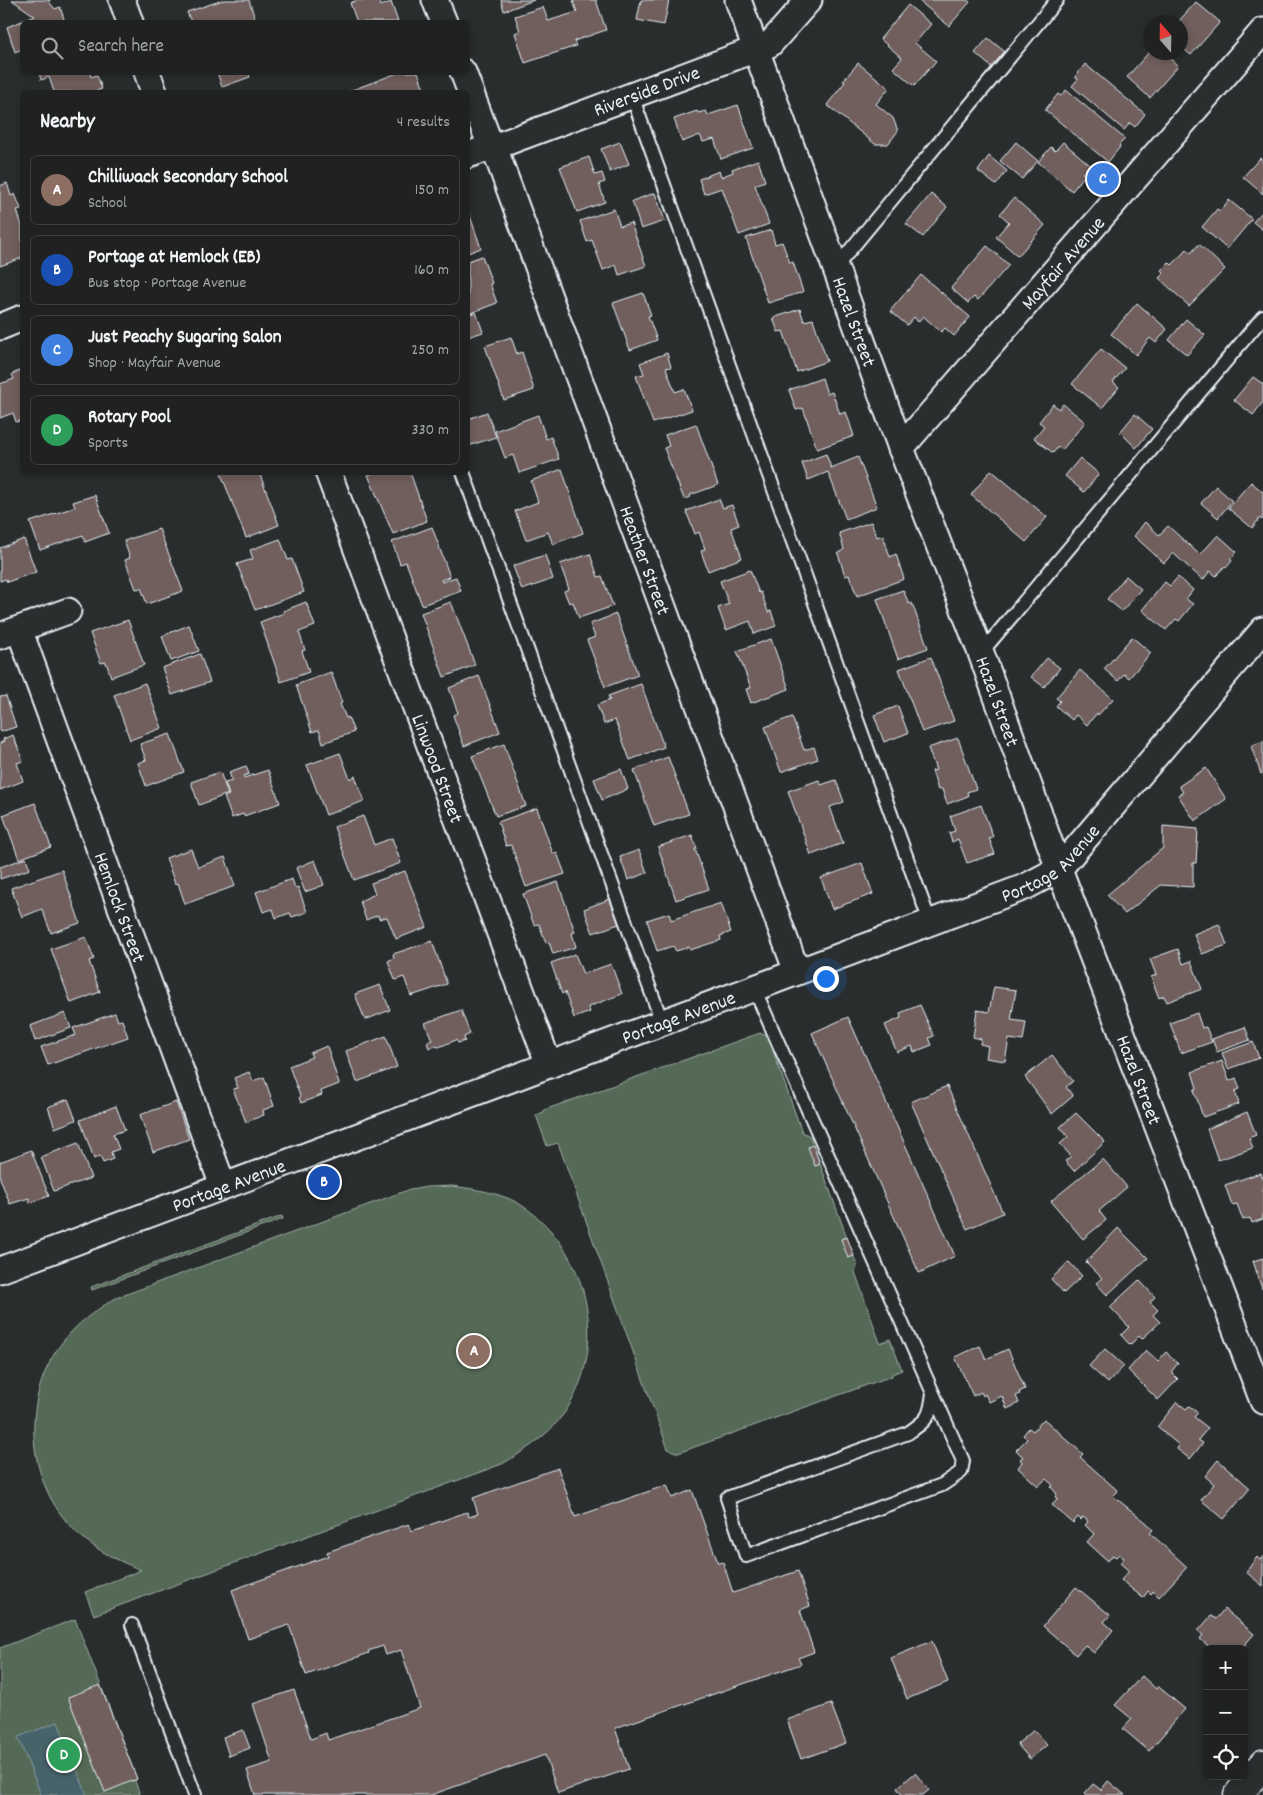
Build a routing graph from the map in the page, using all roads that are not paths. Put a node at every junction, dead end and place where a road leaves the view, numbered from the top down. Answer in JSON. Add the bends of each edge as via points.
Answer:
{"nodes":[{"id":1,"x":122,"y":0,"type":"edge"},
{"id":2,"x":435,"y":0,"type":"edge"},
{"id":3,"x":738,"y":0,"type":"edge"},
{"id":4,"x":809,"y":0,"type":"edge"},
{"id":5,"x":1057,"y":0,"type":"edge"},
{"id":6,"x":129,"y":20,"type":"edge"},
{"id":7,"x":443,"y":20,"type":"edge"},
{"id":8,"x":1263,"y":31,"type":"edge"},
{"id":9,"x":756,"y":50,"type":"junction"},
{"id":10,"x":148,"y":75,"type":"edge"},
{"id":11,"x":464,"y":75,"type":"edge"},
{"id":12,"x":153,"y":90,"type":"edge"},
{"id":13,"x":470,"y":90,"type":"edge"},
{"id":14,"x":470,"y":90,"type":"edge"},
{"id":15,"x":632,"y":96,"type":"junction"},
{"id":16,"x":492,"y":147,"type":"junction"},
{"id":17,"x":470,"y":154,"type":"edge"},
{"id":18,"x":836,"y":268,"type":"junction"},
{"id":19,"x":1263,"y":317,"type":"edge"},
{"id":20,"x":20,"y":319,"type":"edge"},
{"id":21,"x":0,"y":327,"type":"edge"},
{"id":22,"x":901,"y":448,"type":"junction"},
{"id":23,"x":329,"y":475,"type":"edge"},
{"id":24,"x":464,"y":475,"type":"edge"},
{"id":25,"x":68,"y":611,"type":"dead end"},
{"id":26,"x":1263,"y":630,"type":"edge"},
{"id":27,"x":9,"y":632,"type":"edge"},
{"id":28,"x":982,"y":653,"type":"junction"},
{"id":29,"x":1060,"y":869,"type":"junction"},
{"id":30,"x":930,"y":922,"type":"junction"},
{"id":31,"x":797,"y":972,"type":"junction"},
{"id":32,"x":754,"y":988,"type":"junction"},
{"id":33,"x":662,"y":1022,"type":"junction"},
{"id":34,"x":549,"y":1065,"type":"junction"},
{"id":35,"x":223,"y":1186,"type":"junction"},
{"id":36,"x":0,"y":1270,"type":"edge"},
{"id":37,"x":933,"y":1394,"type":"junction"},
{"id":38,"x":1263,"y":1401,"type":"edge"},
{"id":39,"x":132,"y":1625,"type":"dead end"},
{"id":40,"x":1263,"y":1764,"type":"edge"},
{"id":41,"x":195,"y":1795,"type":"edge"},
{"id":42,"x":1238,"y":1795,"type":"edge"}],
"edges":[{"from":1,"to":6,"type":"street"},
{"from":2,"to":7,"type":"street"},
{"from":3,"to":9,"type":"street","name":"Hazel Street"},
{"from":4,"to":9,"type":"street","name":"Riverside Drive","via":[[770,44]]},
{"from":5,"to":18,"type":"lane"},
{"from":8,"to":22,"type":"street","name":"Mayfair Avenue"},
{"from":9,"to":15,"type":"street","name":"Riverside Drive"},
{"from":9,"to":18,"type":"street","name":"Hazel Street"},
{"from":10,"to":12,"type":"street"},
{"from":11,"to":14,"type":"street","name":"Heather Street"},
{"from":13,"to":16,"type":"street","name":"Heather Street"},
{"from":15,"to":16,"type":"street","name":"Riverside Drive"},
{"from":15,"to":30,"type":"lane"},
{"from":16,"to":17,"type":"street","name":"Riverside Drive"},
{"from":16,"to":31,"type":"street","name":"Heather Street"},
{"from":18,"to":22,"type":"street","name":"Hazel Street"},
{"from":19,"to":28,"type":"lane"},
{"from":20,"to":21,"type":"street"},
{"from":22,"to":28,"type":"street","name":"Hazel Street"},
{"from":23,"to":34,"type":"street","name":"Linwood Street"},
{"from":24,"to":33,"type":"lane"},
{"from":25,"to":27,"type":"street"},
{"from":26,"to":29,"type":"street","name":"Portage Avenue"},
{"from":27,"to":35,"type":"street","name":"Hemlock Street"},
{"from":28,"to":29,"type":"street","name":"Hazel Street"},
{"from":29,"to":30,"type":"street","name":"Portage Avenue","via":[[1025,887]]},
{"from":29,"to":38,"type":"street","name":"Hazel Street"},
{"from":30,"to":31,"type":"street","name":"Portage Avenue"},
{"from":31,"to":32,"type":"street","name":"Portage Avenue"},
{"from":32,"to":33,"type":"street","name":"Portage Avenue"},
{"from":32,"to":37,"type":"lane"},
{"from":33,"to":34,"type":"street","name":"Portage Avenue"},
{"from":34,"to":35,"type":"street","name":"Portage Avenue"},
{"from":35,"to":36,"type":"street","name":"Portage Avenue"},
{"from":37,"to":37,"type":"lane","via":[[963,1462],[961,1472],[942,1485],[746,1556],[727,1498],[908,1433],[925,1421]]},
{"from":39,"to":41,"type":"lane"},
{"from":40,"to":42,"type":"main road"}]}
